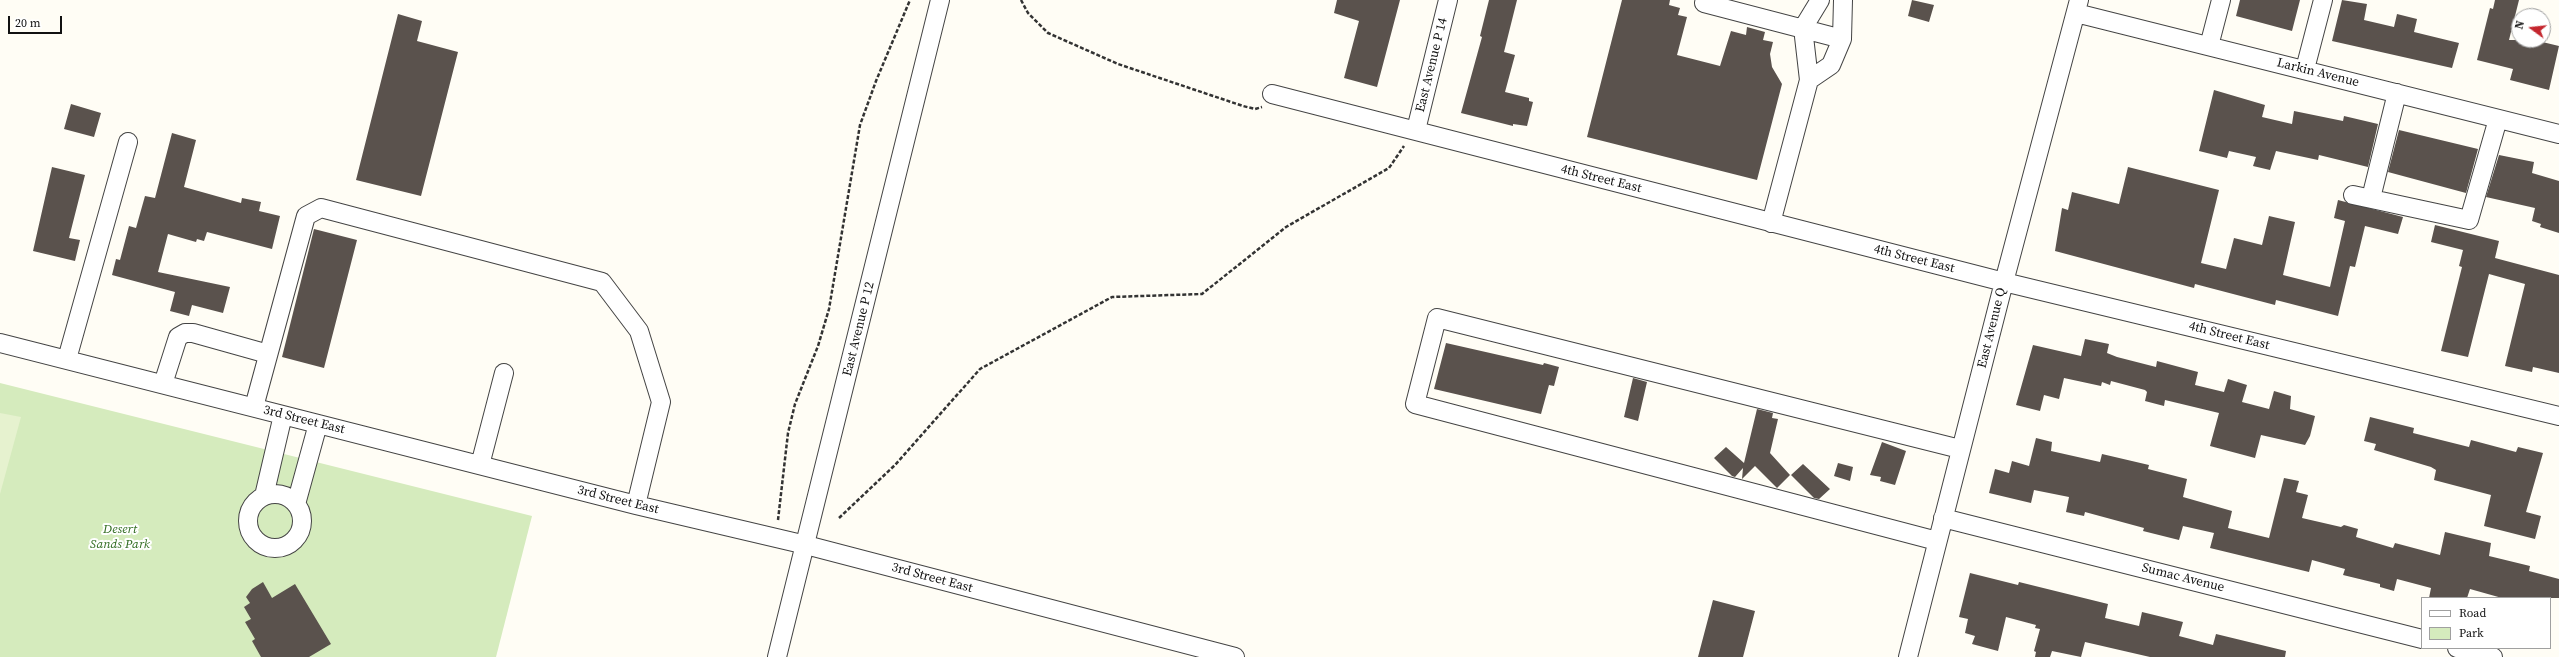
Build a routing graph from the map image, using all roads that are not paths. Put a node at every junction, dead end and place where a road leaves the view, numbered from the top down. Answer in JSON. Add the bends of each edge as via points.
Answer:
{"nodes":[{"id":1,"x":1448,"y":0,"type":"edge"},
{"id":2,"x":1820,"y":0,"type":"edge"},
{"id":3,"x":1843,"y":0,"type":"edge"},
{"id":4,"x":2221,"y":0,"type":"edge"},
{"id":5,"x":2323,"y":0,"type":"edge"},
{"id":6,"x":938,"y":1,"type":"edge"},
{"id":7,"x":1704,"y":3,"type":"dead end"},
{"id":8,"x":2078,"y":6,"type":"edge"},
{"id":9,"x":1804,"y":28,"type":"junction"},
{"id":10,"x":1842,"y":39,"type":"junction"},
{"id":11,"x":2209,"y":46,"type":"junction"},
{"id":12,"x":2305,"y":70,"type":"junction"},
{"id":13,"x":1809,"y":80,"type":"junction"},
{"id":14,"x":2397,"y":93,"type":"junction"},
{"id":15,"x":1272,"y":94,"type":"road end"},
{"id":16,"x":2498,"y":119,"type":"junction"},
{"id":17,"x":1416,"y":130,"type":"junction"},
{"id":18,"x":2559,"y":134,"type":"edge"},
{"id":19,"x":128,"y":142,"type":"dead end"},
{"id":20,"x":1771,"y":223,"type":"junction"},
{"id":21,"x":2004,"y":282,"type":"junction"},
{"id":22,"x":0,"y":343,"type":"edge"},
{"id":23,"x":268,"y":354,"type":"junction"},
{"id":24,"x":67,"y":359,"type":"junction"},
{"id":25,"x":504,"y":373,"type":"dead end"},
{"id":26,"x":163,"y":384,"type":"junction"},
{"id":27,"x":254,"y":407,"type":"junction"},
{"id":28,"x":283,"y":415,"type":"junction"},
{"id":29,"x":2559,"y":416,"type":"edge"},
{"id":30,"x":318,"y":424,"type":"junction"},
{"id":31,"x":1960,"y":449,"type":"junction"},
{"id":32,"x":480,"y":465,"type":"junction"},
{"id":33,"x":264,"y":496,"type":"junction"},
{"id":34,"x":296,"y":504,"type":"junction"},
{"id":35,"x":636,"y":505,"type":"junction"},
{"id":36,"x":1943,"y":518,"type":"junction"},
{"id":37,"x":1937,"y":541,"type":"junction"},
{"id":38,"x":806,"y":545,"type":"junction"},
{"id":39,"x":2421,"y":639,"type":"edge"},
{"id":40,"x":2462,"y":649,"type":"edge"},
{"id":41,"x":777,"y":657,"type":"edge"},
{"id":42,"x":1235,"y":657,"type":"edge"},
{"id":43,"x":1908,"y":657,"type":"edge"},
{"id":44,"x":2493,"y":657,"type":"edge"}],
"edges":[{"from":1,"to":17,"type":"street","name":"East Avenue P 14"},
{"from":2,"to":9,"type":"street"},
{"from":3,"to":10,"type":"street"},
{"from":4,"to":11,"type":"street"},
{"from":5,"to":12,"type":"street"},
{"from":6,"to":38,"type":"street","name":"East Avenue P 12"},
{"from":7,"to":9,"type":"street"},
{"from":8,"to":11,"type":"street","name":"Larkin Avenue"},
{"from":8,"to":21,"type":"street","name":"East Avenue Q"},
{"from":9,"to":10,"type":"street"},
{"from":9,"to":13,"type":"street"},
{"from":10,"to":13,"type":"street","via":[[1831,65]]},
{"from":11,"to":12,"type":"street","name":"Larkin Avenue"},
{"from":12,"to":14,"type":"street","name":"Larkin Avenue"},
{"from":13,"to":20,"type":"street"},
{"from":14,"to":16,"type":"street","name":"Larkin Avenue"},
{"from":14,"to":16,"type":"street","via":[[2362,196],[2469,220]]},
{"from":15,"to":17,"type":"street","name":"4th Street East"},
{"from":16,"to":18,"type":"street","name":"Larkin Avenue"},
{"from":17,"to":20,"type":"street","name":"4th Street East"},
{"from":19,"to":24,"type":"street"},
{"from":20,"to":21,"type":"street","name":"4th Street East"},
{"from":21,"to":29,"type":"street","name":"4th Street East"},
{"from":21,"to":31,"type":"street","name":"East Avenue Q"},
{"from":22,"to":24,"type":"street","name":"3rd Street East"},
{"from":23,"to":26,"type":"street","via":[[185,333],[178,338]]},
{"from":23,"to":27,"type":"street"},
{"from":23,"to":35,"type":"street","via":[[306,216],[321,208],[602,282],[639,331],[662,402]]},
{"from":24,"to":26,"type":"street","name":"3rd Street East"},
{"from":25,"to":32,"type":"street"},
{"from":26,"to":27,"type":"street","name":"3rd Street East"},
{"from":27,"to":28,"type":"street","name":"3rd Street East"},
{"from":28,"to":30,"type":"street","name":"3rd Street East"},
{"from":28,"to":33,"type":"street"},
{"from":30,"to":32,"type":"street","name":"3rd Street East"},
{"from":30,"to":34,"type":"street"},
{"from":31,"to":36,"type":"street","name":"East Avenue Q"},
{"from":31,"to":37,"type":"street","via":[[1437,318],[1416,404]]},
{"from":32,"to":35,"type":"street","name":"3rd Street East"},
{"from":33,"to":34,"type":"street","via":[[281,495]]},
{"from":33,"to":34,"type":"street","via":[[251,509],[249,527],[255,539],[265,547],[283,547],[291,544],[297,537],[302,520]]},
{"from":35,"to":38,"type":"street","name":"3rd Street East"},
{"from":36,"to":37,"type":"street","name":"East Avenue Q"},
{"from":36,"to":39,"type":"street","name":"Sumac Avenue"},
{"from":37,"to":43,"type":"street","name":"East Avenue Q"},
{"from":38,"to":41,"type":"street","name":"East Avenue P 12"},
{"from":38,"to":42,"type":"street","name":"3rd Street East"},
{"from":40,"to":44,"type":"street"}]}
